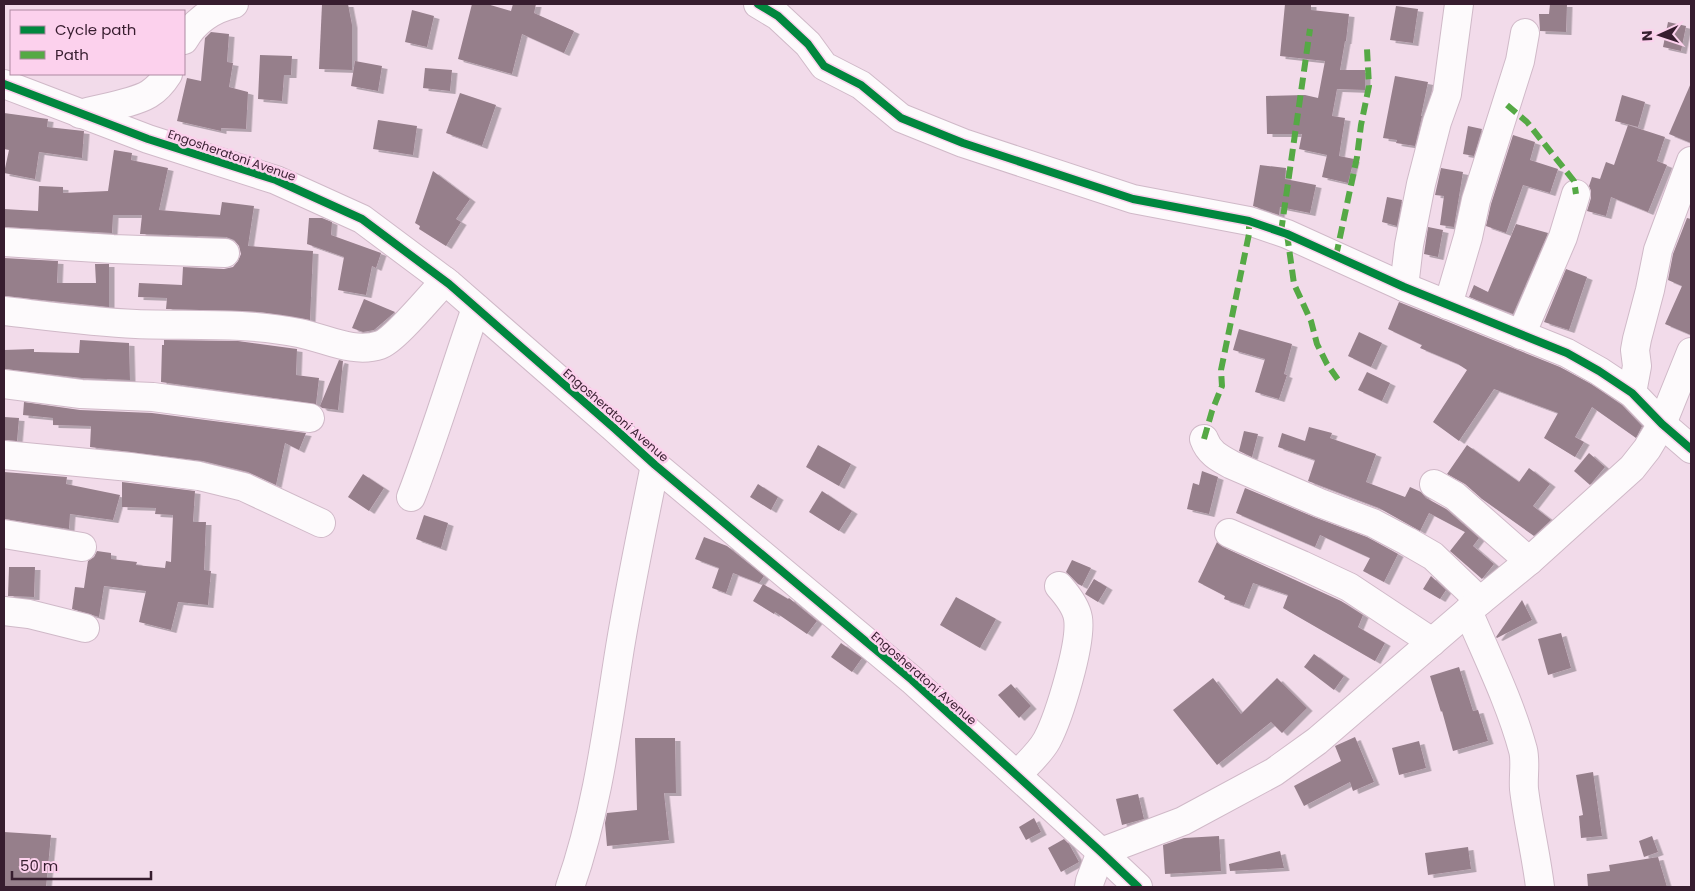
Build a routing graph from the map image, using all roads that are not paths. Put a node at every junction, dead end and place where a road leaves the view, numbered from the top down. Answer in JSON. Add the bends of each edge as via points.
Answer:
{"nodes":[{"id":1,"x":234,"y":4,"type":"edge"},
{"id":2,"x":1458,"y":4,"type":"edge"},
{"id":3,"x":772,"y":8,"type":"edge"},
{"id":4,"x":1525,"y":33,"type":"dead end"},
{"id":5,"x":185,"y":39,"type":"edge"},
{"id":6,"x":167,"y":75,"type":"edge"},
{"id":7,"x":4,"y":84,"type":"edge"},
{"id":8,"x":80,"y":114,"type":"junction"},
{"id":9,"x":1691,"y":161,"type":"edge"},
{"id":10,"x":1576,"y":194,"type":"dead end"},
{"id":11,"x":4,"y":242,"type":"edge"},
{"id":12,"x":225,"y":253,"type":"dead end"},
{"id":13,"x":445,"y":281,"type":"junction"},
{"id":14,"x":1404,"y":287,"type":"junction"},
{"id":15,"x":1448,"y":304,"type":"junction"},
{"id":16,"x":476,"y":308,"type":"junction"},
{"id":17,"x":4,"y":311,"type":"edge"},
{"id":18,"x":1521,"y":335,"type":"junction"},
{"id":19,"x":1691,"y":352,"type":"edge"},
{"id":20,"x":4,"y":384,"type":"edge"},
{"id":21,"x":1632,"y":394,"type":"junction"},
{"id":22,"x":310,"y":418,"type":"dead end"},
{"id":23,"x":1662,"y":424,"type":"junction"},
{"id":24,"x":1204,"y":438,"type":"dead end"},
{"id":25,"x":1691,"y":450,"type":"edge"},
{"id":26,"x":4,"y":455,"type":"edge"},
{"id":27,"x":655,"y":465,"type":"junction"},
{"id":28,"x":1434,"y":484,"type":"dead end"},
{"id":29,"x":411,"y":497,"type":"dead end"},
{"id":30,"x":321,"y":523,"type":"dead end"},
{"id":31,"x":1229,"y":533,"type":"dead end"},
{"id":32,"x":4,"y":534,"type":"edge"},
{"id":33,"x":82,"y":547,"type":"dead end"},
{"id":34,"x":1529,"y":561,"type":"junction"},
{"id":35,"x":1059,"y":586,"type":"dead end"},
{"id":36,"x":1474,"y":606,"type":"junction"},
{"id":37,"x":4,"y":611,"type":"edge"},
{"id":38,"x":85,"y":628,"type":"dead end"},
{"id":39,"x":1432,"y":642,"type":"junction"},
{"id":40,"x":1018,"y":775,"type":"junction"},
{"id":41,"x":1101,"y":852,"type":"junction"},
{"id":42,"x":570,"y":887,"type":"edge"},
{"id":43,"x":1089,"y":887,"type":"edge"},
{"id":44,"x":1138,"y":887,"type":"edge"},
{"id":45,"x":1540,"y":887,"type":"edge"}],
"edges":[{"from":1,"to":5,"type":"street","via":[[207,15],[195,24]]},
{"from":2,"to":14,"type":"street","via":[[1447,94],[1421,184]]},
{"from":3,"to":14,"type":"street","via":[[808,44],[824,66],[861,85],[901,118],[963,143],[1133,199],[1249,221],[1287,234]]},
{"from":4,"to":15,"type":"street","via":[[1520,61],[1476,200]]},
{"from":6,"to":8,"type":"street","via":[[159,86],[138,99]]},
{"from":7,"to":8,"type":"street","name":"Engosheratoni Avenue"},
{"from":8,"to":13,"type":"street","name":"Engosheratoni Avenue","via":[[276,180],[362,218]]},
{"from":9,"to":21,"type":"street","via":[[1658,250],[1635,350],[1637,366]]},
{"from":10,"to":18,"type":"street","via":[[1563,237]]},
{"from":11,"to":12,"type":"street"},
{"from":13,"to":16,"type":"street","name":"Engosheratoni Avenue"},
{"from":13,"to":17,"type":"street","via":[[395,334],[381,345],[362,347],[253,327],[134,324]]},
{"from":14,"to":15,"type":"street"},
{"from":15,"to":18,"type":"street"},
{"from":16,"to":27,"type":"street","name":"Engosheratoni Avenue"},
{"from":16,"to":29,"type":"street"},
{"from":18,"to":21,"type":"street","via":[[1567,353]]},
{"from":19,"to":23,"type":"street"},
{"from":20,"to":22,"type":"street","via":[[81,394],[153,397]]},
{"from":21,"to":23,"type":"street"},
{"from":23,"to":25,"type":"street"},
{"from":23,"to":34,"type":"street","via":[[1632,468]]},
{"from":24,"to":36,"type":"street","via":[[1207,448],[1218,458],[1373,523],[1433,556]]},
{"from":26,"to":30,"type":"street","via":[[199,476],[244,487]]},
{"from":27,"to":40,"type":"street","name":"Engosheratoni Avenue","via":[[912,680]]},
{"from":27,"to":42,"type":"street","via":[[630,588],[599,782],[584,846]]},
{"from":28,"to":34,"type":"street","via":[[1455,496]]},
{"from":31,"to":39,"type":"street","via":[[1350,588]]},
{"from":32,"to":33,"type":"street"},
{"from":34,"to":36,"type":"street"},
{"from":35,"to":40,"type":"street","via":[[1078,618],[1072,664],[1046,742]]},
{"from":36,"to":39,"type":"street"},
{"from":36,"to":45,"type":"street","via":[[1524,753],[1524,786]]},
{"from":37,"to":38,"type":"street"},
{"from":39,"to":41,"type":"street","via":[[1317,741],[1274,772],[1183,821]]},
{"from":40,"to":41,"type":"street","name":"Engosheratoni Avenue"},
{"from":41,"to":43,"type":"street"},
{"from":41,"to":44,"type":"street","name":"Engosheratoni Avenue"}]}
